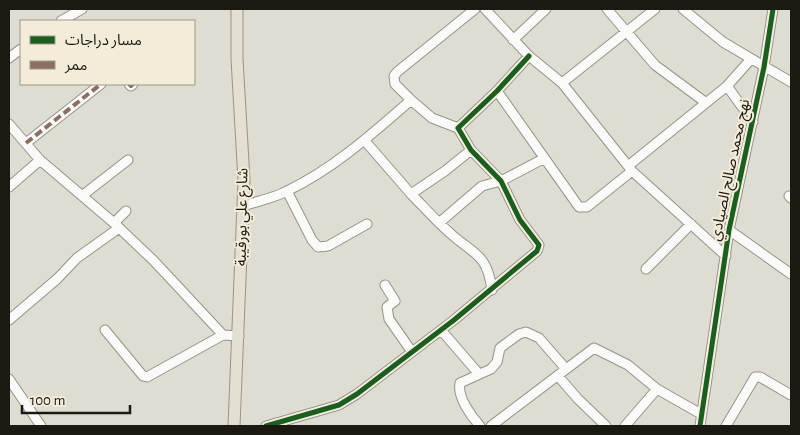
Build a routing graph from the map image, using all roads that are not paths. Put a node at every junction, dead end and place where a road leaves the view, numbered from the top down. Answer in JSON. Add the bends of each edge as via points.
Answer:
{"nodes":[{"id":1,"x":82,"y":9,"type":"edge"},
{"id":2,"x":237,"y":9,"type":"edge"},
{"id":3,"x":475,"y":9,"type":"edge"},
{"id":4,"x":485,"y":9,"type":"edge"},
{"id":5,"x":546,"y":9,"type":"edge"},
{"id":6,"x":607,"y":9,"type":"edge"},
{"id":7,"x":655,"y":9,"type":"edge"},
{"id":8,"x":683,"y":9,"type":"edge"},
{"id":9,"x":771,"y":10,"type":"edge"},
{"id":10,"x":63,"y":20,"type":"edge"},
{"id":11,"x":626,"y":32,"type":"junction"},
{"id":12,"x":513,"y":40,"type":"junction"},
{"id":13,"x":20,"y":50,"type":"edge"},
{"id":14,"x":529,"y":56,"type":"junction"},
{"id":15,"x":9,"y":58,"type":"edge"},
{"id":16,"x":751,"y":59,"type":"junction"},
{"id":17,"x":764,"y":68,"type":"junction"},
{"id":18,"x":791,"y":82,"type":"edge"},
{"id":19,"x":562,"y":83,"type":"junction"},
{"id":20,"x":100,"y":85,"type":"edge"},
{"id":21,"x":727,"y":86,"type":"junction"},
{"id":22,"x":496,"y":92,"type":"junction"},
{"id":23,"x":411,"y":100,"type":"junction"},
{"id":24,"x":705,"y":102,"type":"junction"},
{"id":25,"x":753,"y":122,"type":"junction"},
{"id":26,"x":9,"y":124,"type":"edge"},
{"id":27,"x":458,"y":128,"type":"junction"},
{"id":28,"x":365,"y":141,"type":"junction"},
{"id":29,"x":26,"y":143,"type":"junction"},
{"id":30,"x":471,"y":150,"type":"junction"},
{"id":31,"x":543,"y":159,"type":"junction"},
{"id":32,"x":40,"y":160,"type":"junction"},
{"id":33,"x":128,"y":160,"type":"dead end"},
{"id":34,"x":630,"y":168,"type":"junction"},
{"id":35,"x":501,"y":181,"type":"junction"},
{"id":36,"x":9,"y":187,"type":"edge"},
{"id":37,"x":287,"y":192,"type":"junction"},
{"id":38,"x":411,"y":194,"type":"junction"},
{"id":39,"x":83,"y":195,"type":"junction"},
{"id":40,"x":243,"y":206,"type":"junction"},
{"id":41,"x":126,"y":211,"type":"dead end"},
{"id":42,"x":439,"y":223,"type":"junction"},
{"id":43,"x":367,"y":224,"type":"dead end"},
{"id":44,"x":691,"y":224,"type":"junction"},
{"id":45,"x":116,"y":225,"type":"junction"},
{"id":46,"x":729,"y":230,"type":"junction"},
{"id":47,"x":726,"y":256,"type":"junction"},
{"id":48,"x":646,"y":269,"type":"dead end"},
{"id":49,"x":791,"y":274,"type":"edge"},
{"id":50,"x":385,"y":285,"type":"dead end"},
{"id":51,"x":492,"y":290,"type":"junction"},
{"id":52,"x":9,"y":320,"type":"edge"},
{"id":53,"x":105,"y":330,"type":"dead end"},
{"id":54,"x":441,"y":330,"type":"junction"},
{"id":55,"x":223,"y":335,"type":"junction"},
{"id":56,"x":239,"y":336,"type":"junction"},
{"id":57,"x":412,"y":352,"type":"junction"},
{"id":58,"x":566,"y":369,"type":"junction"},
{"id":59,"x":480,"y":374,"type":"junction"},
{"id":60,"x":558,"y":376,"type":"junction"},
{"id":61,"x":9,"y":379,"type":"edge"},
{"id":62,"x":658,"y":389,"type":"junction"},
{"id":63,"x":791,"y":396,"type":"edge"},
{"id":64,"x":701,"y":414,"type":"junction"},
{"id":65,"x":496,"y":425,"type":"edge"},
{"id":66,"x":700,"y":425,"type":"edge"},
{"id":67,"x":41,"y":426,"type":"edge"},
{"id":68,"x":234,"y":426,"type":"edge"},
{"id":69,"x":266,"y":426,"type":"edge"},
{"id":70,"x":480,"y":426,"type":"edge"},
{"id":71,"x":606,"y":426,"type":"edge"},
{"id":72,"x":625,"y":426,"type":"edge"},
{"id":73,"x":710,"y":426,"type":"edge"},
{"id":74,"x":726,"y":426,"type":"edge"}],
"edges":[{"from":1,"to":10,"type":"street"},
{"from":2,"to":40,"type":"main road","name":"شارع علي بورقيبة"},
{"from":3,"to":23,"type":"street","via":[[395,75],[395,84]]},
{"from":4,"to":12,"type":"street"},
{"from":5,"to":12,"type":"street"},
{"from":6,"to":11,"type":"street"},
{"from":7,"to":11,"type":"street"},
{"from":8,"to":16,"type":"street","via":[[714,35]]},
{"from":9,"to":17,"type":"street","name":"نهج محمد صالح الصيادي"},
{"from":11,"to":19,"type":"street"},
{"from":11,"to":24,"type":"street","via":[[655,65]]},
{"from":12,"to":14,"type":"street"},
{"from":13,"to":15,"type":"street"},
{"from":14,"to":19,"type":"street"},
{"from":14,"to":22,"type":"street"},
{"from":16,"to":17,"type":"street"},
{"from":16,"to":21,"type":"street"},
{"from":17,"to":18,"type":"street"},
{"from":17,"to":25,"type":"street","name":"نهج محمد صالح الصيادي"},
{"from":19,"to":34,"type":"street"},
{"from":20,"to":29,"type":"street"},
{"from":21,"to":24,"type":"street"},
{"from":21,"to":25,"type":"street"},
{"from":22,"to":27,"type":"street"},
{"from":22,"to":31,"type":"street"},
{"from":23,"to":27,"type":"street","via":[[432,118]]},
{"from":23,"to":28,"type":"street"},
{"from":24,"to":34,"type":"street"},
{"from":25,"to":46,"type":"street","name":"نهج محمد صالح الصيادي"},
{"from":26,"to":29,"type":"street"},
{"from":27,"to":30,"type":"street"},
{"from":28,"to":37,"type":"street"},
{"from":28,"to":38,"type":"street"},
{"from":29,"to":32,"type":"street"},
{"from":30,"to":35,"type":"street"},
{"from":30,"to":38,"type":"street"},
{"from":31,"to":34,"type":"street","via":[[575,203],[584,208]]},
{"from":31,"to":35,"type":"street"},
{"from":32,"to":36,"type":"street"},
{"from":32,"to":39,"type":"street"},
{"from":33,"to":39,"type":"street"},
{"from":34,"to":44,"type":"street"},
{"from":35,"to":42,"type":"street","via":[[482,186]]},
{"from":35,"to":51,"type":"street","via":[[520,220],[539,245],[537,251]]},
{"from":37,"to":40,"type":"street"},
{"from":37,"to":43,"type":"street","via":[[318,247],[328,246]]},
{"from":38,"to":42,"type":"street"},
{"from":39,"to":45,"type":"street"},
{"from":40,"to":56,"type":"main road","name":"شارع علي بورقيبة"},
{"from":41,"to":45,"type":"street"},
{"from":42,"to":51,"type":"street","via":[[482,259]]},
{"from":44,"to":47,"type":"street"},
{"from":44,"to":48,"type":"street"},
{"from":45,"to":52,"type":"street"},
{"from":45,"to":55,"type":"street"},
{"from":46,"to":47,"type":"street","name":"نهج محمد صالح الصيادي"},
{"from":46,"to":49,"type":"street"},
{"from":47,"to":64,"type":"street","name":"نهج محمد صالح الصيادي"},
{"from":50,"to":57,"type":"street","via":[[395,301],[387,307],[387,314]]},
{"from":51,"to":54,"type":"street"},
{"from":53,"to":55,"type":"street","via":[[147,377]]},
{"from":54,"to":57,"type":"street"},
{"from":54,"to":59,"type":"street"},
{"from":55,"to":56,"type":"street"},
{"from":56,"to":68,"type":"main road","name":"شارع علي بورقيبة"},
{"from":57,"to":69,"type":"street","via":[[339,406]]},
{"from":58,"to":59,"type":"street","via":[[539,338],[526,332],[500,348],[497,362]]},
{"from":58,"to":60,"type":"street"},
{"from":58,"to":62,"type":"street","via":[[590,351],[598,349]]},
{"from":59,"to":70,"type":"street","via":[[462,380],[459,386],[470,413]]},
{"from":60,"to":65,"type":"street"},
{"from":60,"to":71,"type":"street"},
{"from":61,"to":67,"type":"street"},
{"from":62,"to":64,"type":"street"},
{"from":62,"to":72,"type":"street"},
{"from":63,"to":74,"type":"street","via":[[760,377],[755,378]]},
{"from":64,"to":66,"type":"street","name":"نهج محمد صالح الصيادي"},
{"from":66,"to":73,"type":"street"}]}
